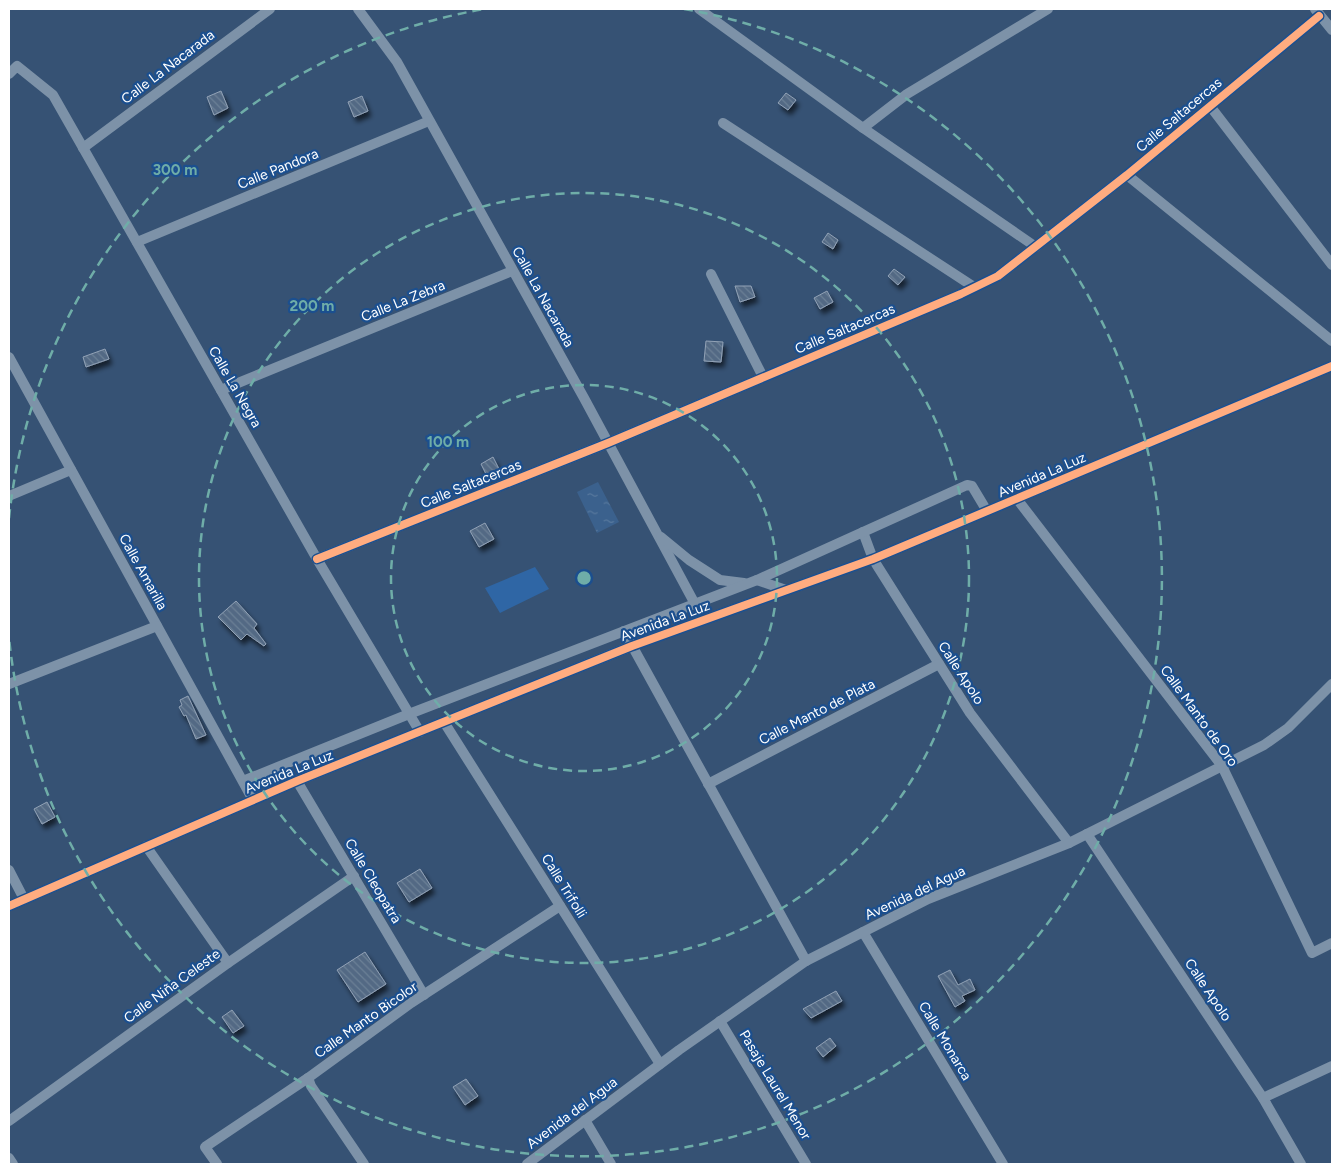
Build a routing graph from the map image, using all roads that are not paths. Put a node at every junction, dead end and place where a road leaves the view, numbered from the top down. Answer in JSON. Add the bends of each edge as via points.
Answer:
{"nodes":[{"id":1,"x":270,"y":9,"type":"edge"},
{"id":2,"x":358,"y":9,"type":"edge"},
{"id":3,"x":699,"y":9,"type":"edge"},
{"id":4,"x":1048,"y":9,"type":"edge"},
{"id":5,"x":1317,"y":12,"type":"edge"},
{"id":6,"x":1332,"y":30,"type":"edge"},
{"id":7,"x":9,"y":74,"type":"edge"},
{"id":8,"x":1210,"y":106,"type":"junction"},
{"id":9,"x":429,"y":121,"type":"junction"},
{"id":10,"x":723,"y":123,"type":"dead end"},
{"id":11,"x":863,"y":128,"type":"junction"},
{"id":12,"x":83,"y":148,"type":"junction"},
{"id":13,"x":1128,"y":175,"type":"junction"},
{"id":14,"x":137,"y":242,"type":"junction"},
{"id":15,"x":1036,"y":246,"type":"junction"},
{"id":16,"x":1332,"y":265,"type":"edge"},
{"id":17,"x":512,"y":271,"type":"junction"},
{"id":18,"x":711,"y":274,"type":"dead end"},
{"id":19,"x":974,"y":287,"type":"junction"},
{"id":20,"x":1332,"y":341,"type":"edge"},
{"id":21,"x":9,"y":357,"type":"edge"},
{"id":22,"x":1332,"y":366,"type":"edge"},
{"id":23,"x":763,"y":377,"type":"junction"},
{"id":24,"x":221,"y":390,"type":"junction"},
{"id":25,"x":608,"y":443,"type":"junction"},
{"id":26,"x":71,"y":470,"type":"junction"},
{"id":27,"x":9,"y":496,"type":"edge"},
{"id":28,"x":1017,"y":498,"type":"junction"},
{"id":29,"x":987,"y":511,"type":"junction"},
{"id":30,"x":863,"y":532,"type":"junction"},
{"id":31,"x":656,"y":533,"type":"junction"},
{"id":32,"x":317,"y":559,"type":"junction"},
{"id":33,"x":873,"y":559,"type":"junction"},
{"id":34,"x":753,"y":582,"type":"junction"},
{"id":35,"x":786,"y":590,"type":"junction"},
{"id":36,"x":694,"y":604,"type":"junction"},
{"id":37,"x":157,"y":626,"type":"junction"},
{"id":38,"x":624,"y":631,"type":"junction"},
{"id":39,"x":632,"y":646,"type":"junction"},
{"id":40,"x":939,"y":664,"type":"junction"},
{"id":41,"x":9,"y":684,"type":"edge"},
{"id":42,"x":1332,"y":684,"type":"edge"},
{"id":43,"x":409,"y":714,"type":"junction"},
{"id":44,"x":444,"y":722,"type":"junction"},
{"id":45,"x":420,"y":732,"type":"junction"},
{"id":46,"x":1222,"y":766,"type":"junction"},
{"id":47,"x":243,"y":781,"type":"junction"},
{"id":48,"x":297,"y":782,"type":"junction"},
{"id":49,"x":708,"y":784,"type":"junction"},
{"id":50,"x":253,"y":800,"type":"junction"},
{"id":51,"x":1087,"y":834,"type":"junction"},
{"id":52,"x":1069,"y":843,"type":"junction"},
{"id":53,"x":146,"y":846,"type":"junction"},
{"id":54,"x":9,"y":870,"type":"edge"},
{"id":55,"x":354,"y":876,"type":"junction"},
{"id":56,"x":24,"y":899,"type":"junction"},
{"id":57,"x":9,"y":906,"type":"edge"},
{"id":58,"x":560,"y":906,"type":"junction"},
{"id":59,"x":863,"y":932,"type":"junction"},
{"id":60,"x":1332,"y":943,"type":"edge"},
{"id":61,"x":806,"y":961,"type":"junction"},
{"id":62,"x":228,"y":963,"type":"junction"},
{"id":63,"x":424,"y":995,"type":"junction"},
{"id":64,"x":720,"y":1021,"type":"junction"},
{"id":65,"x":660,"y":1064,"type":"junction"},
{"id":66,"x":1332,"y":1066,"type":"edge"},
{"id":67,"x":308,"y":1078,"type":"junction"},
{"id":68,"x":1263,"y":1098,"type":"junction"},
{"id":69,"x":585,"y":1120,"type":"junction"},
{"id":70,"x":9,"y":1121,"type":"edge"},
{"id":71,"x":9,"y":1158,"type":"edge"},
{"id":72,"x":13,"y":1164,"type":"edge"},
{"id":73,"x":217,"y":1164,"type":"edge"},
{"id":74,"x":364,"y":1164,"type":"edge"},
{"id":75,"x":527,"y":1164,"type":"edge"},
{"id":76,"x":611,"y":1164,"type":"edge"},
{"id":77,"x":806,"y":1164,"type":"edge"},
{"id":78,"x":1003,"y":1164,"type":"edge"},
{"id":79,"x":1301,"y":1164,"type":"edge"}],
"edges":[{"from":1,"to":12,"type":"street","name":"Calle La Nacarada"},
{"from":2,"to":9,"type":"street","name":"Calle La Nacarada","via":[[397,62]]},
{"from":3,"to":11,"type":"street"},
{"from":4,"to":11,"type":"street","via":[[907,94]]},
{"from":5,"to":6,"type":"street"},
{"from":5,"to":8,"type":"street","name":"Calle Saltacercas"},
{"from":7,"to":12,"type":"street","name":"Calle La Negra","via":[[17,66],[53,96]]},
{"from":8,"to":13,"type":"street","name":"Calle Saltacercas"},
{"from":8,"to":16,"type":"street"},
{"from":9,"to":14,"type":"street","name":"Calle Pandora"},
{"from":9,"to":17,"type":"street","name":"Calle La Nacarada"},
{"from":10,"to":19,"type":"street"},
{"from":11,"to":15,"type":"street"},
{"from":12,"to":14,"type":"street","name":"Calle La Negra"},
{"from":13,"to":15,"type":"street","name":"Calle Saltacercas"},
{"from":13,"to":20,"type":"street"},
{"from":14,"to":24,"type":"street","name":"Calle La Negra"},
{"from":15,"to":19,"type":"street","name":"Calle Saltacercas","via":[[998,276]]},
{"from":17,"to":24,"type":"street","name":"Calle La Zebra"},
{"from":17,"to":25,"type":"street","name":"Calle La Nacarada"},
{"from":18,"to":23,"type":"street"},
{"from":19,"to":23,"type":"street","name":"Calle Saltacercas"},
{"from":21,"to":26,"type":"street","name":"Calle Amarilla"},
{"from":22,"to":28,"type":"street","name":"Avenida La Luz"},
{"from":23,"to":25,"type":"street","name":"Calle Saltacercas"},
{"from":24,"to":32,"type":"street","name":"Calle La Negra"},
{"from":25,"to":31,"type":"street","name":"Calle La Nacarada"},
{"from":25,"to":32,"type":"street","name":"Calle Saltacercas"},
{"from":26,"to":27,"type":"street"},
{"from":26,"to":37,"type":"street","name":"Calle Amarilla"},
{"from":28,"to":29,"type":"street","name":"Avenida La Luz"},
{"from":28,"to":46,"type":"street","name":"Calle Manto de Oro"},
{"from":29,"to":30,"type":"street","name":"Avenida La Luz","via":[[972,486],[967,486]]},
{"from":29,"to":33,"type":"street","name":"Avenida La Luz"},
{"from":30,"to":33,"type":"street","name":"Calle Apolo"},
{"from":30,"to":34,"type":"street","name":"Avenida La Luz"},
{"from":31,"to":34,"type":"street","via":[[714,577],[731,582]]},
{"from":31,"to":36,"type":"street","name":"Calle La Nacarada"},
{"from":32,"to":43,"type":"street","name":"Calle La Negra"},
{"from":33,"to":35,"type":"street","name":"Avenida La Luz"},
{"from":33,"to":40,"type":"street","name":"Calle Apolo"},
{"from":34,"to":35,"type":"street"},
{"from":34,"to":36,"type":"street","name":"Avenida La Luz"},
{"from":35,"to":39,"type":"street","name":"Avenida La Luz"},
{"from":36,"to":38,"type":"street","name":"Avenida La Luz"},
{"from":37,"to":41,"type":"street"},
{"from":37,"to":47,"type":"street","name":"Calle Amarilla"},
{"from":38,"to":39,"type":"street"},
{"from":38,"to":43,"type":"street","name":"Avenida La Luz"},
{"from":39,"to":44,"type":"street","name":"Avenida La Luz"},
{"from":39,"to":49,"type":"street"},
{"from":40,"to":49,"type":"street","name":"Calle Manto de Plata"},
{"from":40,"to":52,"type":"street","name":"Calle Apolo","via":[[970,712]]},
{"from":42,"to":46,"type":"street","name":"Avenida del Agua","via":[[1276,737]]},
{"from":43,"to":45,"type":"street","name":"Calle La Negra"},
{"from":43,"to":47,"type":"street","name":"Avenida La Luz"},
{"from":44,"to":45,"type":"street","name":"Avenida La Luz"},
{"from":44,"to":58,"type":"street","name":"Calle Trifolli"},
{"from":45,"to":48,"type":"street","name":"Avenida La Luz"},
{"from":46,"to":51,"type":"street","name":"Avenida del Agua"},
{"from":46,"to":60,"type":"street","name":"Calle Manto de Oro","via":[[1312,953]]},
{"from":47,"to":50,"type":"street","name":"Calle Amarilla"},
{"from":48,"to":50,"type":"street","name":"Avenida La Luz"},
{"from":48,"to":55,"type":"street","name":"Calle Cleopatra"},
{"from":49,"to":61,"type":"street"},
{"from":50,"to":53,"type":"street","name":"Avenida La Luz"},
{"from":51,"to":52,"type":"street","name":"Avenida del Agua"},
{"from":51,"to":68,"type":"street","name":"Calle Apolo"},
{"from":52,"to":59,"type":"street","name":"Avenida del Agua","via":[[928,900]]},
{"from":53,"to":56,"type":"street","name":"Avenida La Luz"},
{"from":53,"to":62,"type":"street"},
{"from":54,"to":56,"type":"street"},
{"from":55,"to":62,"type":"street","name":"Calle Niña Celeste"},
{"from":55,"to":63,"type":"street","name":"Calle Cleopatra"},
{"from":56,"to":57,"type":"street","name":"Avenida La Luz"},
{"from":58,"to":63,"type":"street","name":"Calle Manto Bicolor"},
{"from":58,"to":65,"type":"street","name":"Calle Trifolli"},
{"from":59,"to":61,"type":"street","name":"Avenida del Agua"},
{"from":59,"to":78,"type":"street","name":"Calle Monarca"},
{"from":61,"to":64,"type":"street","name":"Avenida del Agua"},
{"from":62,"to":70,"type":"street","name":"Calle Niña Celeste"},
{"from":63,"to":67,"type":"street","name":"Calle Manto Bicolor"},
{"from":64,"to":65,"type":"street","name":"Avenida del Agua"},
{"from":64,"to":77,"type":"street","name":"Pasaje Laurel Menor"},
{"from":65,"to":69,"type":"street","name":"Avenida del Agua"},
{"from":66,"to":68,"type":"street"},
{"from":67,"to":73,"type":"street","name":"Calle Manto Bicolor","via":[[205,1147]]},
{"from":67,"to":74,"type":"street"},
{"from":68,"to":79,"type":"street","name":"Calle Apolo"},
{"from":69,"to":75,"type":"street","name":"Avenida del Agua"},
{"from":69,"to":76,"type":"street"},
{"from":71,"to":72,"type":"street"}]}
